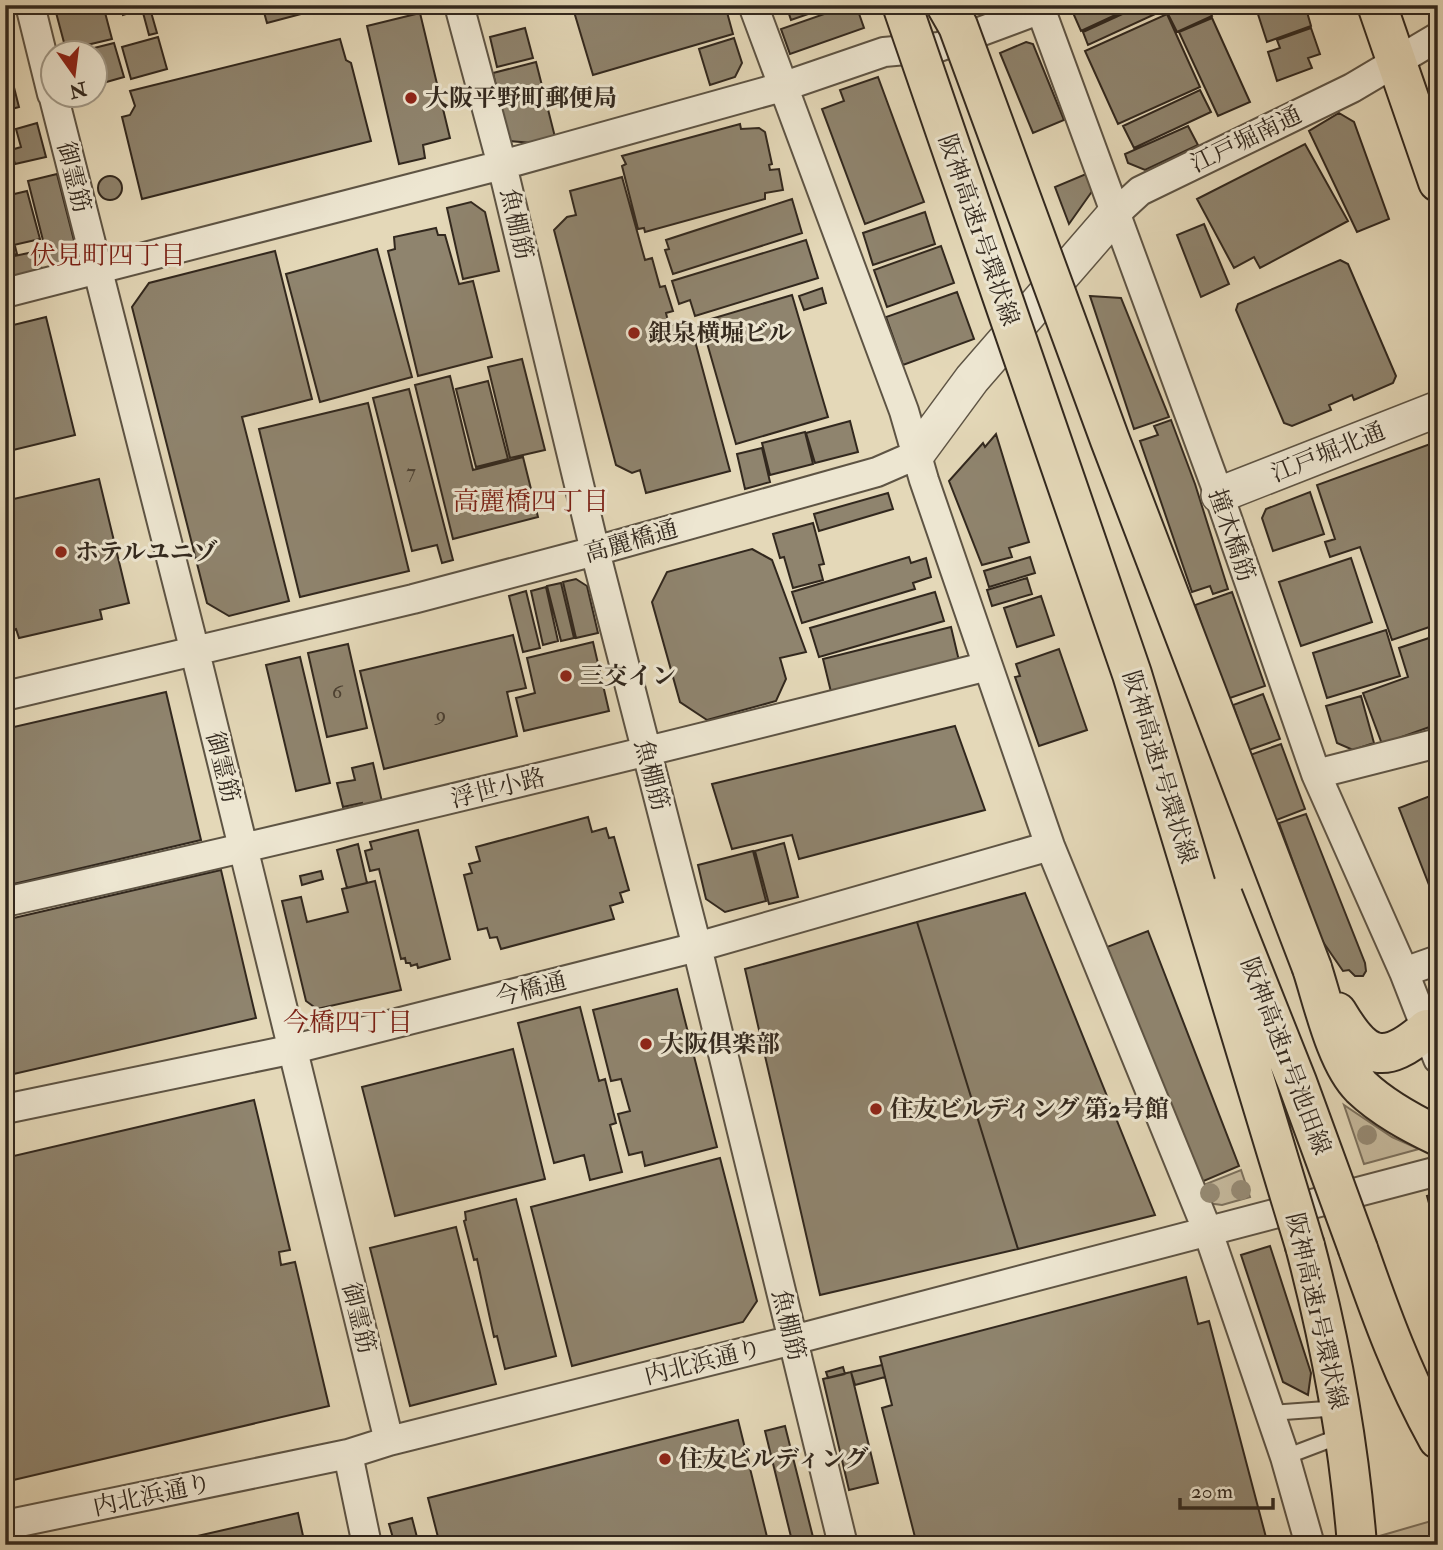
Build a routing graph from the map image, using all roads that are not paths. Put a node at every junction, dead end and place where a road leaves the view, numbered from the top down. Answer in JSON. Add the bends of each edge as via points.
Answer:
{"nodes":[{"id":1,"x":30,"y":5,"type":"edge"},
{"id":2,"x":459,"y":5,"type":"edge"},
{"id":3,"x":753,"y":5,"type":"edge"},
{"id":4,"x":902,"y":5,"type":"edge"},
{"id":5,"x":946,"y":5,"type":"edge"},
{"id":6,"x":1377,"y":5,"type":"edge"},
{"id":7,"x":1040,"y":7,"type":"edge"},
{"id":8,"x":1438,"y":37,"type":"edge"},
{"id":9,"x":39,"y":38,"type":"edge"},
{"id":10,"x":1396,"y":63,"type":"junction"},
{"id":11,"x":782,"y":87,"type":"junction"},
{"id":12,"x":56,"y":108,"type":"edge"},
{"id":13,"x":502,"y":165,"type":"junction"},
{"id":14,"x":1438,"y":182,"type":"edge"},
{"id":15,"x":1115,"y":214,"type":"junction"},
{"id":16,"x":97,"y":270,"type":"junction"},
{"id":17,"x":5,"y":293,"type":"edge"},
{"id":18,"x":1438,"y":408,"type":"edge"},
{"id":19,"x":916,"y":455,"type":"junction"},
{"id":20,"x":1219,"y":495,"type":"junction"},
{"id":21,"x":595,"y":551,"type":"junction"},
{"id":22,"x":195,"y":652,"type":"junction"},
{"id":23,"x":988,"y":666,"type":"junction"},
{"id":24,"x":1132,"y":674,"type":"junction"},
{"id":25,"x":5,"y":696,"type":"edge"},
{"id":26,"x":1438,"y":743,"type":"edge"},
{"id":27,"x":646,"y":752,"type":"junction"},
{"id":28,"x":1316,"y":774,"type":"junction"},
{"id":29,"x":1050,"y":846,"type":"junction"},
{"id":30,"x":243,"y":849,"type":"junction"},
{"id":31,"x":5,"y":902,"type":"edge"},
{"id":32,"x":696,"y":947,"type":"junction"},
{"id":33,"x":1438,"y":960,"type":"edge"},
{"id":34,"x":1312,"y":968,"type":"junction"},
{"id":35,"x":1404,"y":972,"type":"junction"},
{"id":36,"x":1432,"y":1044,"type":"edge"},
{"id":37,"x":294,"y":1049,"type":"junction"},
{"id":38,"x":5,"y":1109,"type":"edge"},
{"id":39,"x":1438,"y":1136,"type":"edge"},
{"id":40,"x":1438,"y":1171,"type":"edge"},
{"id":41,"x":1209,"y":1232,"type":"junction"},
{"id":42,"x":793,"y":1340,"type":"junction"},
{"id":43,"x":1326,"y":1409,"type":"dead end"},
{"id":44,"x":1270,"y":1413,"type":"junction"},
{"id":45,"x":1335,"y":1438,"type":"dead end"},
{"id":46,"x":1438,"y":1439,"type":"edge"},
{"id":47,"x":389,"y":1441,"type":"junction"},
{"id":48,"x":348,"y":1454,"type":"junction"},
{"id":49,"x":1285,"y":1457,"type":"junction"},
{"id":50,"x":5,"y":1525,"type":"edge"},
{"id":51,"x":367,"y":1545,"type":"edge"},
{"id":52,"x":843,"y":1545,"type":"edge"},
{"id":53,"x":1310,"y":1545,"type":"edge"},
{"id":54,"x":1357,"y":1545,"type":"edge"}],
"edges":[{"from":1,"to":9,"type":"street","name":"御霊筋"},
{"from":2,"to":13,"type":"street","name":"魚棚筋"},
{"from":3,"to":11,"type":"street"},
{"from":4,"to":24,"type":"main road","name":"阪神高速1号環状線","bridge":true},
{"from":5,"to":34,"type":"main road","bridge":true,"via":[[958,26]]},
{"from":6,"to":10,"type":"main road"},
{"from":7,"to":11,"type":"street","via":[[939,47],[884,52]]},
{"from":7,"to":15,"type":"street","name":"撞木橋筋"},
{"from":8,"to":10,"type":"street"},
{"from":10,"to":14,"type":"main road"},
{"from":10,"to":15,"type":"street","name":"江戸堀南通","via":[[1140,191]]},
{"from":11,"to":13,"type":"street"},
{"from":11,"to":19,"type":"street","via":[[904,411]]},
{"from":12,"to":16,"type":"street","name":"御霊筋"},
{"from":13,"to":16,"type":"street"},
{"from":13,"to":21,"type":"street","name":"魚棚筋"},
{"from":15,"to":19,"type":"street","via":[[972,379]]},
{"from":15,"to":20,"type":"street","name":"撞木橋筋"},
{"from":16,"to":17,"type":"street"},
{"from":16,"to":22,"type":"street","name":"御霊筋"},
{"from":18,"to":20,"type":"street","name":"江戸堀北通"},
{"from":19,"to":21,"type":"street","name":"高麗橋通","via":[[877,472]]},
{"from":19,"to":23,"type":"street"},
{"from":20,"to":28,"type":"street","name":"撞木橋筋"},
{"from":21,"to":22,"type":"street","name":"高麗橋通"},
{"from":21,"to":27,"type":"street","name":"魚棚筋"},
{"from":22,"to":25,"type":"street","name":"高麗橋通"},
{"from":22,"to":30,"type":"street","name":"御霊筋"},
{"from":23,"to":27,"type":"street","name":"浮世小路"},
{"from":23,"to":29,"type":"street"},
{"from":24,"to":46,"type":"main road","name":"阪神高速11号池田線","bridge":true,"via":[[1284,1048],[1397,1356]]},
{"from":24,"to":54,"type":"main road","name":"阪神高速1号環状線","bridge":true,"via":[[1322,1311],[1347,1449]]},
{"from":26,"to":28,"type":"street"},
{"from":27,"to":30,"type":"street","name":"浮世小路"},
{"from":27,"to":32,"type":"street","name":"魚棚筋"},
{"from":28,"to":35,"type":"street","name":"撞木橋筋"},
{"from":29,"to":32,"type":"street","name":"今橋通"},
{"from":29,"to":41,"type":"street"},
{"from":30,"to":31,"type":"street","name":"浮世小路"},
{"from":30,"to":37,"type":"street","name":"御霊筋"},
{"from":32,"to":37,"type":"street","name":"今橋通"},
{"from":32,"to":42,"type":"street","name":"魚棚筋"},
{"from":33,"to":35,"type":"street"},
{"from":34,"to":36,"type":"main road","via":[[1354,1040],[1367,1050],[1383,1054]]},
{"from":34,"to":39,"type":"main road","via":[[1341,1056],[1360,1086],[1405,1120]]},
{"from":35,"to":36,"type":"street","name":"撞木橋筋"},
{"from":37,"to":38,"type":"street","name":"今橋通"},
{"from":37,"to":47,"type":"street","name":"御霊筋"},
{"from":40,"to":41,"type":"street","name":"内北浜通り"},
{"from":41,"to":42,"type":"street","name":"内北浜通り"},
{"from":41,"to":44,"type":"street"},
{"from":42,"to":47,"type":"street","name":"内北浜通り"},
{"from":42,"to":52,"type":"street","name":"魚棚筋"},
{"from":43,"to":44,"type":"lane"},
{"from":44,"to":49,"type":"street"},
{"from":45,"to":49,"type":"lane"},
{"from":47,"to":48,"type":"street","name":"内北浜通り"},
{"from":48,"to":50,"type":"street","name":"内北浜通り"},
{"from":48,"to":51,"type":"street"},
{"from":49,"to":53,"type":"street"}]}
